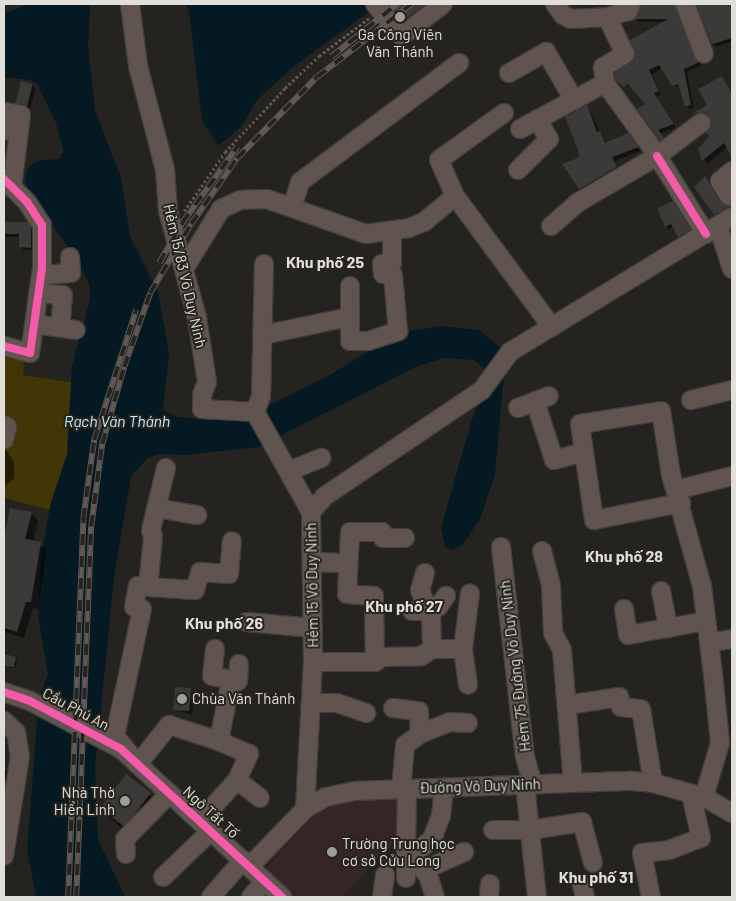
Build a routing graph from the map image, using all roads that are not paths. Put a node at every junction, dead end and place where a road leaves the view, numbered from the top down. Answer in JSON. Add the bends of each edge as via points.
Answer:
{"nodes":[{"id":1,"x":130,"y":4,"type":"edge"},
{"id":2,"x":443,"y":4,"type":"edge"},
{"id":3,"x":555,"y":4,"type":"edge"},
{"id":4,"x":630,"y":4,"type":"edge"},
{"id":5,"x":685,"y":4,"type":"edge"},
{"id":6,"x":377,"y":7,"type":"edge"},
{"id":7,"x":608,"y":17,"type":"junction"},
{"id":8,"x":704,"y":54,"type":"dead end"},
{"id":9,"x":459,"y":63,"type":"dead end"},
{"id":10,"x":509,"y":73,"type":"dead end"},
{"id":11,"x":605,"y":83,"type":"junction"},
{"id":12,"x":574,"y":100,"type":"junction"},
{"id":13,"x":504,"y":113,"type":"dead end"},
{"id":14,"x":537,"y":119,"type":"junction"},
{"id":15,"x":701,"y":124,"type":"dead end"},
{"id":16,"x":520,"y":129,"type":"dead end"},
{"id":17,"x":8,"y":136,"type":"edge"},
{"id":18,"x":657,"y":156,"type":"junction"},
{"id":19,"x":518,"y":170,"type":"dead end"},
{"id":20,"x":732,"y":171,"type":"edge"},
{"id":21,"x":8,"y":183,"type":"edge"},
{"id":22,"x":732,"y":194,"type":"edge"},
{"id":23,"x":455,"y":196,"type":"junction"},
{"id":24,"x":292,"y":207,"type":"junction"},
{"id":25,"x":552,"y":226,"type":"dead end"},
{"id":26,"x":719,"y":226,"type":"edge"},
{"id":27,"x":392,"y":233,"type":"junction"},
{"id":28,"x":70,"y":257,"type":"dead end"},
{"id":29,"x":264,"y":264,"type":"dead end"},
{"id":30,"x":184,"y":268,"type":"junction"},
{"id":31,"x":732,"y":269,"type":"edge"},
{"id":32,"x":40,"y":284,"type":"junction"},
{"id":33,"x":350,"y":286,"type":"dead end"},
{"id":34,"x":349,"y":317,"type":"junction"},
{"id":35,"x":60,"y":318,"type":"dead end"},
{"id":36,"x":34,"y":324,"type":"junction"},
{"id":37,"x":552,"y":327,"type":"junction"},
{"id":38,"x":76,"y":330,"type":"dead end"},
{"id":39,"x":263,"y":335,"type":"junction"},
{"id":40,"x":4,"y":346,"type":"edge"},
{"id":41,"x":732,"y":390,"type":"edge"},
{"id":42,"x":692,"y":400,"type":"dead end"},
{"id":43,"x":518,"y":408,"type":"dead end"},
{"id":44,"x":254,"y":412,"type":"junction"},
{"id":45,"x":4,"y":425,"type":"edge"},
{"id":46,"x":4,"y":440,"type":"edge"},
{"id":47,"x":584,"y":452,"type":"junction"},
{"id":48,"x":322,"y":458,"type":"dead end"},
{"id":49,"x":166,"y":468,"type":"dead end"},
{"id":50,"x":289,"y":471,"type":"junction"},
{"id":51,"x":732,"y":476,"type":"edge"},
{"id":52,"x":678,"y":496,"type":"junction"},
{"id":53,"x":156,"y":508,"type":"junction"},
{"id":54,"x":310,"y":512,"type":"junction"},
{"id":55,"x":197,"y":515,"type":"dead end"},
{"id":56,"x":405,"y":538,"type":"dead end"},
{"id":57,"x":232,"y":541,"type":"dead end"},
{"id":58,"x":500,"y":547,"type":"dead end"},
{"id":59,"x":542,"y":550,"type":"dead end"},
{"id":60,"x":313,"y":562,"type":"junction"},
{"id":61,"x":347,"y":563,"type":"junction"},
{"id":62,"x":425,"y":572,"type":"dead end"},
{"id":63,"x":148,"y":587,"type":"junction"},
{"id":64,"x":662,"y":591,"type":"dead end"},
{"id":65,"x":470,"y":593,"type":"dead end"},
{"id":66,"x":446,"y":596,"type":"dead end"},
{"id":67,"x":624,"y":609,"type":"dead end"},
{"id":68,"x":420,"y":611,"type":"junction"},
{"id":69,"x":706,"y":621,"type":"junction"},
{"id":70,"x":247,"y":622,"type":"dead end"},
{"id":71,"x":313,"y":628,"type":"junction"},
{"id":72,"x":668,"y":628,"type":"junction"},
{"id":73,"x":732,"y":639,"type":"edge"},
{"id":74,"x":709,"y":643,"type":"junction"},
{"id":75,"x":216,"y":649,"type":"dead end"},
{"id":76,"x":432,"y":649,"type":"junction"},
{"id":77,"x":463,"y":649,"type":"junction"},
{"id":78,"x":313,"y":662,"type":"junction"},
{"id":79,"x":375,"y":662,"type":"junction"},
{"id":80,"x":239,"y":664,"type":"dead end"},
{"id":81,"x":231,"y":680,"type":"junction"},
{"id":82,"x":468,"y":685,"type":"dead end"},
{"id":83,"x":11,"y":694,"type":"edge"},
{"id":84,"x":312,"y":703,"type":"junction"},
{"id":85,"x":567,"y":704,"type":"junction"},
{"id":86,"x":393,"y":708,"type":"dead end"},
{"id":87,"x":366,"y":713,"type":"dead end"},
{"id":88,"x":4,"y":721,"type":"edge"},
{"id":89,"x":468,"y":723,"type":"dead end"},
{"id":90,"x":420,"y":734,"type":"junction"},
{"id":91,"x":219,"y":741,"type":"junction"},
{"id":92,"x":726,"y":742,"type":"edge"},
{"id":93,"x":121,"y":749,"type":"joint"},
{"id":94,"x":11,"y":762,"type":"edge"},
{"id":95,"x":138,"y":764,"type":"junction"},
{"id":96,"x":237,"y":780,"type":"junction"},
{"id":97,"x":573,"y":783,"type":"junction"},
{"id":98,"x":653,"y":783,"type":"junction"},
{"id":99,"x":529,"y":785,"type":"junction"},
{"id":100,"x":444,"y":788,"type":"junction"},
{"id":101,"x":404,"y":789,"type":"junction"},
{"id":102,"x":170,"y":793,"type":"junction"},
{"id":103,"x":697,"y":796,"type":"junction"},
{"id":104,"x":260,"y":798,"type":"dead end"},
{"id":105,"x":304,"y":809,"type":"junction"},
{"id":106,"x":8,"y":810,"type":"edge"},
{"id":107,"x":732,"y":813,"type":"edge"},
{"id":108,"x":206,"y":826,"type":"junction"},
{"id":109,"x":493,"y":830,"type":"dead end"},
{"id":110,"x":530,"y":830,"type":"junction"},
{"id":111,"x":410,"y":849,"type":"junction"},
{"id":112,"x":464,"y":852,"type":"dead end"},
{"id":113,"x":126,"y":854,"type":"dead end"},
{"id":114,"x":4,"y":856,"type":"edge"},
{"id":115,"x":247,"y":863,"type":"junction"},
{"id":116,"x":593,"y":864,"type":"dead end"},
{"id":117,"x":424,"y":870,"type":"junction"},
{"id":118,"x":385,"y":875,"type":"dead end"},
{"id":119,"x":163,"y":877,"type":"dead end"},
{"id":120,"x":406,"y":878,"type":"dead end"},
{"id":121,"x":265,"y":881,"type":"junction"},
{"id":122,"x":211,"y":897,"type":"edge"},
{"id":123,"x":251,"y":897,"type":"edge"},
{"id":124,"x":282,"y":897,"type":"edge"},
{"id":125,"x":382,"y":897,"type":"edge"},
{"id":126,"x":435,"y":897,"type":"edge"},
{"id":127,"x":537,"y":897,"type":"edge"},
{"id":128,"x":652,"y":897,"type":"edge"}],
"edges":[{"from":1,"to":30,"type":"street","name":"Hẻm 15/83 Võ Duy Ninh","via":[[138,66],[165,170],[168,212]]},
{"from":2,"to":6,"type":"street","via":[[402,36]]},
{"from":3,"to":7,"type":"street","via":[[563,15],[571,19]]},
{"from":4,"to":7,"type":"street","via":[[628,11]]},
{"from":5,"to":8,"type":"street"},
{"from":7,"to":11,"type":"street","via":[[625,54],[603,67]]},
{"from":9,"to":24,"type":"street","via":[[300,182]]},
{"from":10,"to":12,"type":"street","via":[[546,52]]},
{"from":11,"to":12,"type":"street"},
{"from":11,"to":18,"type":"street"},
{"from":12,"to":14,"type":"street"},
{"from":13,"to":23,"type":"street","via":[[439,160]]},
{"from":14,"to":16,"type":"street"},
{"from":14,"to":19,"type":"street","via":[[549,139]]},
{"from":15,"to":18,"type":"street"},
{"from":17,"to":21,"type":"street"},
{"from":18,"to":25,"type":"street","via":[[577,202]]},
{"from":18,"to":26,"type":"street"},
{"from":20,"to":22,"type":"street","via":[[720,181],[729,196]]},
{"from":21,"to":32,"type":"street","via":[[27,202],[42,225]]},
{"from":23,"to":27,"type":"street","via":[[424,222]]},
{"from":23,"to":37,"type":"street"},
{"from":24,"to":27,"type":"street","via":[[366,234]]},
{"from":24,"to":30,"type":"street","via":[[267,199],[240,200],[221,209]]},
{"from":26,"to":31,"type":"street"},
{"from":26,"to":37,"type":"street"},
{"from":27,"to":34,"type":"street","via":[[392,263],[382,264],[383,274],[393,276],[398,331],[368,341],[350,341]]},
{"from":28,"to":32,"type":"street","via":[[71,273]]},
{"from":29,"to":39,"type":"street"},
{"from":30,"to":44,"type":"street","name":"Hẻm 15/83 Võ Duy Ninh","via":[[197,318],[207,382],[202,395],[202,409]]},
{"from":32,"to":35,"type":"street","via":[[62,295]]},
{"from":32,"to":36,"type":"street"},
{"from":33,"to":34,"type":"street"},
{"from":34,"to":39,"type":"street"},
{"from":36,"to":38,"type":"street"},
{"from":36,"to":40,"type":"street","via":[[30,353]]},
{"from":37,"to":54,"type":"street","name":"Hẻm 15 Võ Duy Ninh","via":[[510,352],[482,390],[325,496]]},
{"from":39,"to":44,"type":"street","via":[[261,396]]},
{"from":41,"to":42,"type":"street"},
{"from":43,"to":47,"type":"street","via":[[542,399],[554,460]]},
{"from":44,"to":50,"type":"street"},
{"from":45,"to":46,"type":"street","via":[[7,427]]},
{"from":47,"to":52,"type":"street","via":[[594,520]]},
{"from":47,"to":52,"type":"street","via":[[580,424],[661,411],[670,475]]},
{"from":48,"to":50,"type":"street"},
{"from":49,"to":53,"type":"street"},
{"from":50,"to":54,"type":"street"},
{"from":51,"to":52,"type":"street"},
{"from":52,"to":69,"type":"street","via":[[702,586]]},
{"from":53,"to":55,"type":"street"},
{"from":53,"to":63,"type":"street","via":[[151,530]]},
{"from":54,"to":60,"type":"street","name":"Hẻm 15 Võ Duy Ninh"},
{"from":56,"to":61,"type":"street","via":[[383,538],[382,532],[350,532]]},
{"from":57,"to":63,"type":"street","via":[[229,574],[200,572],[195,590]]},
{"from":58,"to":99,"type":"street","name":"Hẻm 75 Đường Võ Duy Ninh"},
{"from":59,"to":85,"type":"street","via":[[551,585],[553,633],[562,650]]},
{"from":60,"to":61,"type":"street"},
{"from":60,"to":71,"type":"street","name":"Hẻm 15 Võ Duy Ninh"},
{"from":61,"to":79,"type":"street","via":[[347,594],[374,596]]},
{"from":62,"to":68,"type":"street","via":[[420,590]]},
{"from":63,"to":95,"type":"street","via":[[138,586],[134,606],[142,609],[115,736]]},
{"from":64,"to":72,"type":"street"},
{"from":65,"to":77,"type":"street"},
{"from":66,"to":68,"type":"street","via":[[438,607]]},
{"from":67,"to":72,"type":"street","via":[[628,635]]},
{"from":68,"to":76,"type":"street"},
{"from":69,"to":72,"type":"street"},
{"from":69,"to":74,"type":"street"},
{"from":70,"to":71,"type":"street"},
{"from":71,"to":78,"type":"street","name":"Hẻm 15 Võ Duy Ninh"},
{"from":73,"to":74,"type":"street"},
{"from":74,"to":92,"type":"street"},
{"from":75,"to":81,"type":"street","via":[[212,676]]},
{"from":76,"to":77,"type":"street"},
{"from":76,"to":79,"type":"street","via":[[421,656],[382,657]]},
{"from":77,"to":82,"type":"street","via":[[465,673],[469,674]]},
{"from":78,"to":79,"type":"street"},
{"from":78,"to":84,"type":"street","name":"Hẻm 15 Võ Duy Ninh"},
{"from":80,"to":81,"type":"street","via":[[238,681]]},
{"from":81,"to":91,"type":"street"},
{"from":83,"to":93,"type":"street","name":"Cầu Phú An"},
{"from":84,"to":87,"type":"street","via":[[337,703]]},
{"from":84,"to":105,"type":"street","name":"Hẻm 15 Võ Duy Ninh"},
{"from":85,"to":97,"type":"street"},
{"from":85,"to":98,"type":"street","via":[[618,697],[621,707],[641,709]]},
{"from":86,"to":90,"type":"street","via":[[419,711]]},
{"from":88,"to":94,"type":"street","via":[[16,732]]},
{"from":89,"to":90,"type":"street","via":[[450,722]]},
{"from":90,"to":101,"type":"street","via":[[405,745]]},
{"from":91,"to":95,"type":"street","via":[[169,725]]},
{"from":91,"to":96,"type":"street","via":[[249,754]]},
{"from":92,"to":103,"type":"street"},
{"from":93,"to":95,"type":"street","name":"Ngô Tất Tố"},
{"from":94,"to":106,"type":"street"},
{"from":95,"to":102,"type":"street","name":"Ngô Tất Tố"},
{"from":96,"to":104,"type":"street"},
{"from":96,"to":108,"type":"street"},
{"from":97,"to":98,"type":"street","name":"Đường Võ Duy Ninh"},
{"from":97,"to":99,"type":"street","name":"Đường Võ Duy Ninh"},
{"from":98,"to":103,"type":"street","name":"Đường Võ Duy Ninh"},
{"from":99,"to":100,"type":"street","name":"Đường Võ Duy Ninh"},
{"from":99,"to":110,"type":"street","name":"Hẻm 75 Đường Võ Duy Ninh"},
{"from":100,"to":101,"type":"street","name":"Đường Võ Duy Ninh"},
{"from":100,"to":111,"type":"street","via":[[441,816],[432,839]]},
{"from":101,"to":105,"type":"street","name":"Đường Võ Duy Ninh","via":[[354,791],[326,797]]},
{"from":101,"to":111,"type":"street"},
{"from":102,"to":108,"type":"street","name":"Ngô Tất Tố"},
{"from":102,"to":113,"type":"street","via":[[125,839]]},
{"from":103,"to":107,"type":"street","name":"Đường Võ Duy Ninh"},
{"from":103,"to":128,"type":"street","via":[[701,838],[668,850],[642,853]]},
{"from":105,"to":115,"type":"street","name":"Đường Võ Duy Ninh"},
{"from":106,"to":114,"type":"street"},
{"from":108,"to":115,"type":"street","name":"Ngô Tất Tố"},
{"from":108,"to":119,"type":"street"},
{"from":109,"to":110,"type":"street"},
{"from":110,"to":116,"type":"street","via":[[582,822]]},
{"from":110,"to":127,"type":"street","name":"Hẻm 75 Đường Võ Duy Ninh"},
{"from":111,"to":117,"type":"street"},
{"from":111,"to":120,"type":"street"},
{"from":112,"to":117,"type":"street"},
{"from":115,"to":121,"type":"street","name":"Ngô Tất Tố"},
{"from":115,"to":122,"type":"street","name":"Đường Võ Duy Ninh"},
{"from":117,"to":126,"type":"street"},
{"from":118,"to":125,"type":"street"},
{"from":121,"to":123,"type":"street"},
{"from":121,"to":124,"type":"street","name":"Ngô Tất Tố"}]}
